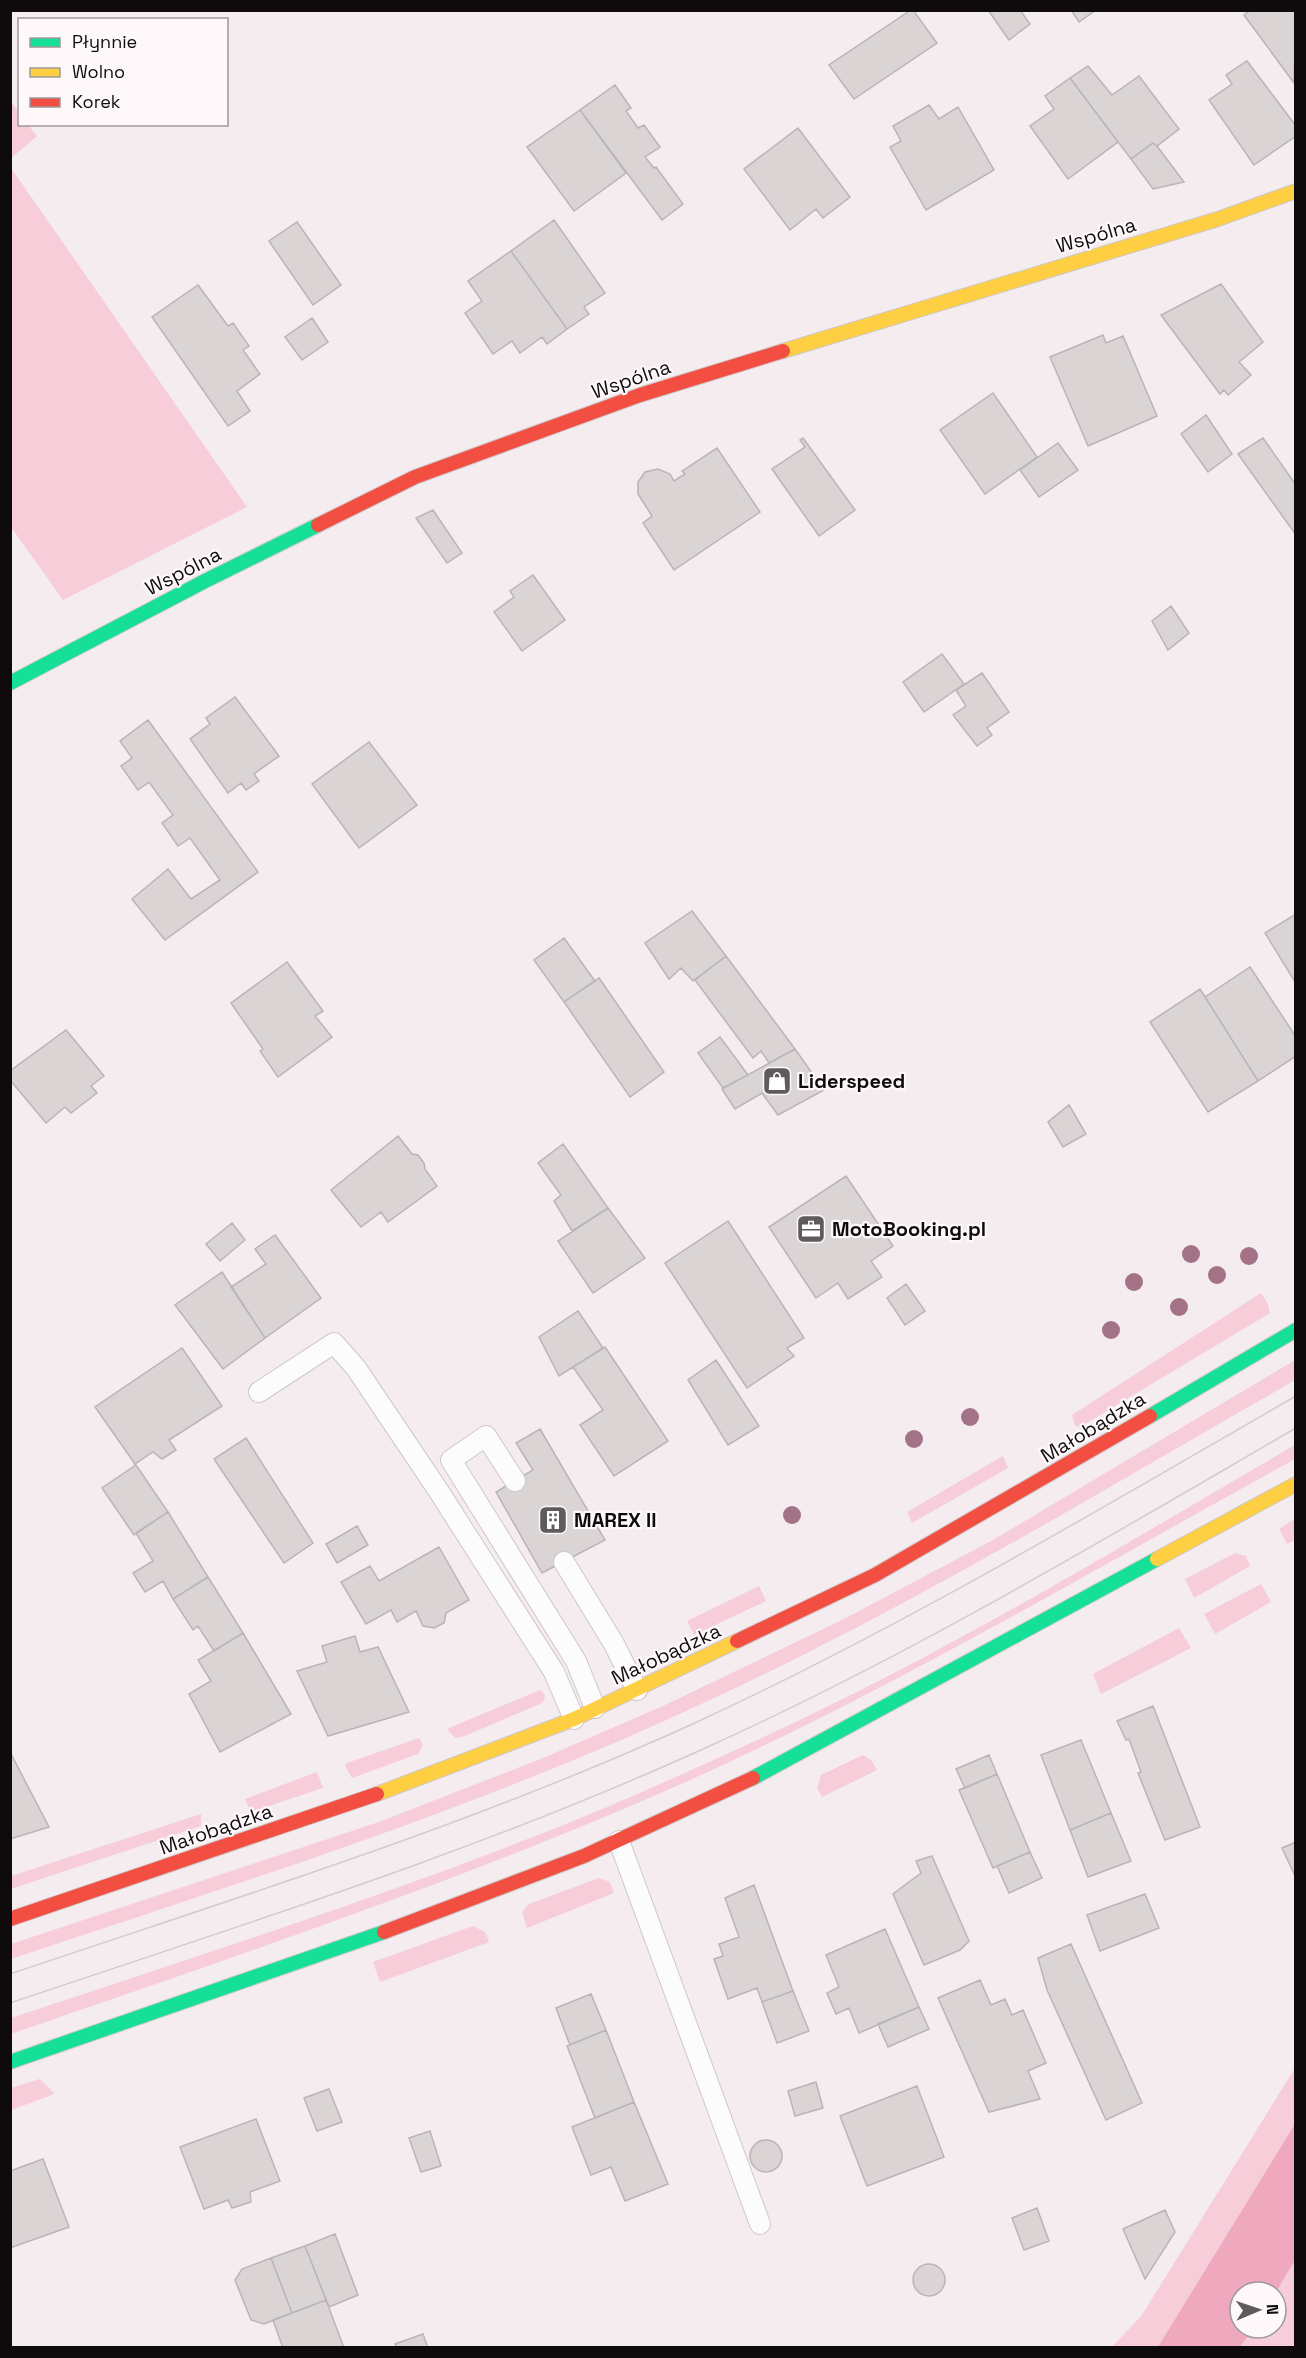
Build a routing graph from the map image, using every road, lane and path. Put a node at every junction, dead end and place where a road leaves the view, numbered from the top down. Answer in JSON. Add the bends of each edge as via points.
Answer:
{"nodes":[{"id":1,"x":1296,"y":191,"type":"edge"},
{"id":2,"x":10,"y":683,"type":"edge"},
{"id":3,"x":1296,"y":1330,"type":"edge"},
{"id":4,"x":259,"y":1392,"type":"dead end"},
{"id":5,"x":515,"y":1481,"type":"dead end"},
{"id":6,"x":1296,"y":1484,"type":"edge"},
{"id":7,"x":564,"y":1562,"type":"dead end"},
{"id":8,"x":637,"y":1690,"type":"junction"},
{"id":9,"x":596,"y":1708,"type":"junction"},
{"id":10,"x":574,"y":1719,"type":"junction"},
{"id":11,"x":619,"y":1841,"type":"junction"},
{"id":12,"x":10,"y":1919,"type":"edge"},
{"id":13,"x":10,"y":2062,"type":"edge"},
{"id":14,"x":760,"y":2224,"type":"dead end"}],
"edges":[{"from":1,"to":2,"type":"street","name":"Wspólna","via":[[1218,219],[640,395],[415,477]]},
{"from":3,"to":8,"type":"street","name":"Małobądzka","via":[[875,1575]]},
{"from":4,"to":10,"type":"lane","via":[[334,1343],[356,1368],[451,1510],[554,1672]]},
{"from":5,"to":9,"type":"lane","via":[[486,1436],[450,1460],[576,1661]]},
{"from":6,"to":11,"type":"street","via":[[732,1789]]},
{"from":7,"to":8,"type":"lane"},
{"from":8,"to":9,"type":"street","name":"Małobądzka"},
{"from":9,"to":10,"type":"street","name":"Małobądzka"},
{"from":10,"to":12,"type":"street","name":"Małobądzka","via":[[344,1806]]},
{"from":11,"to":13,"type":"street","via":[[327,1953]]},
{"from":11,"to":14,"type":"lane"}]}
